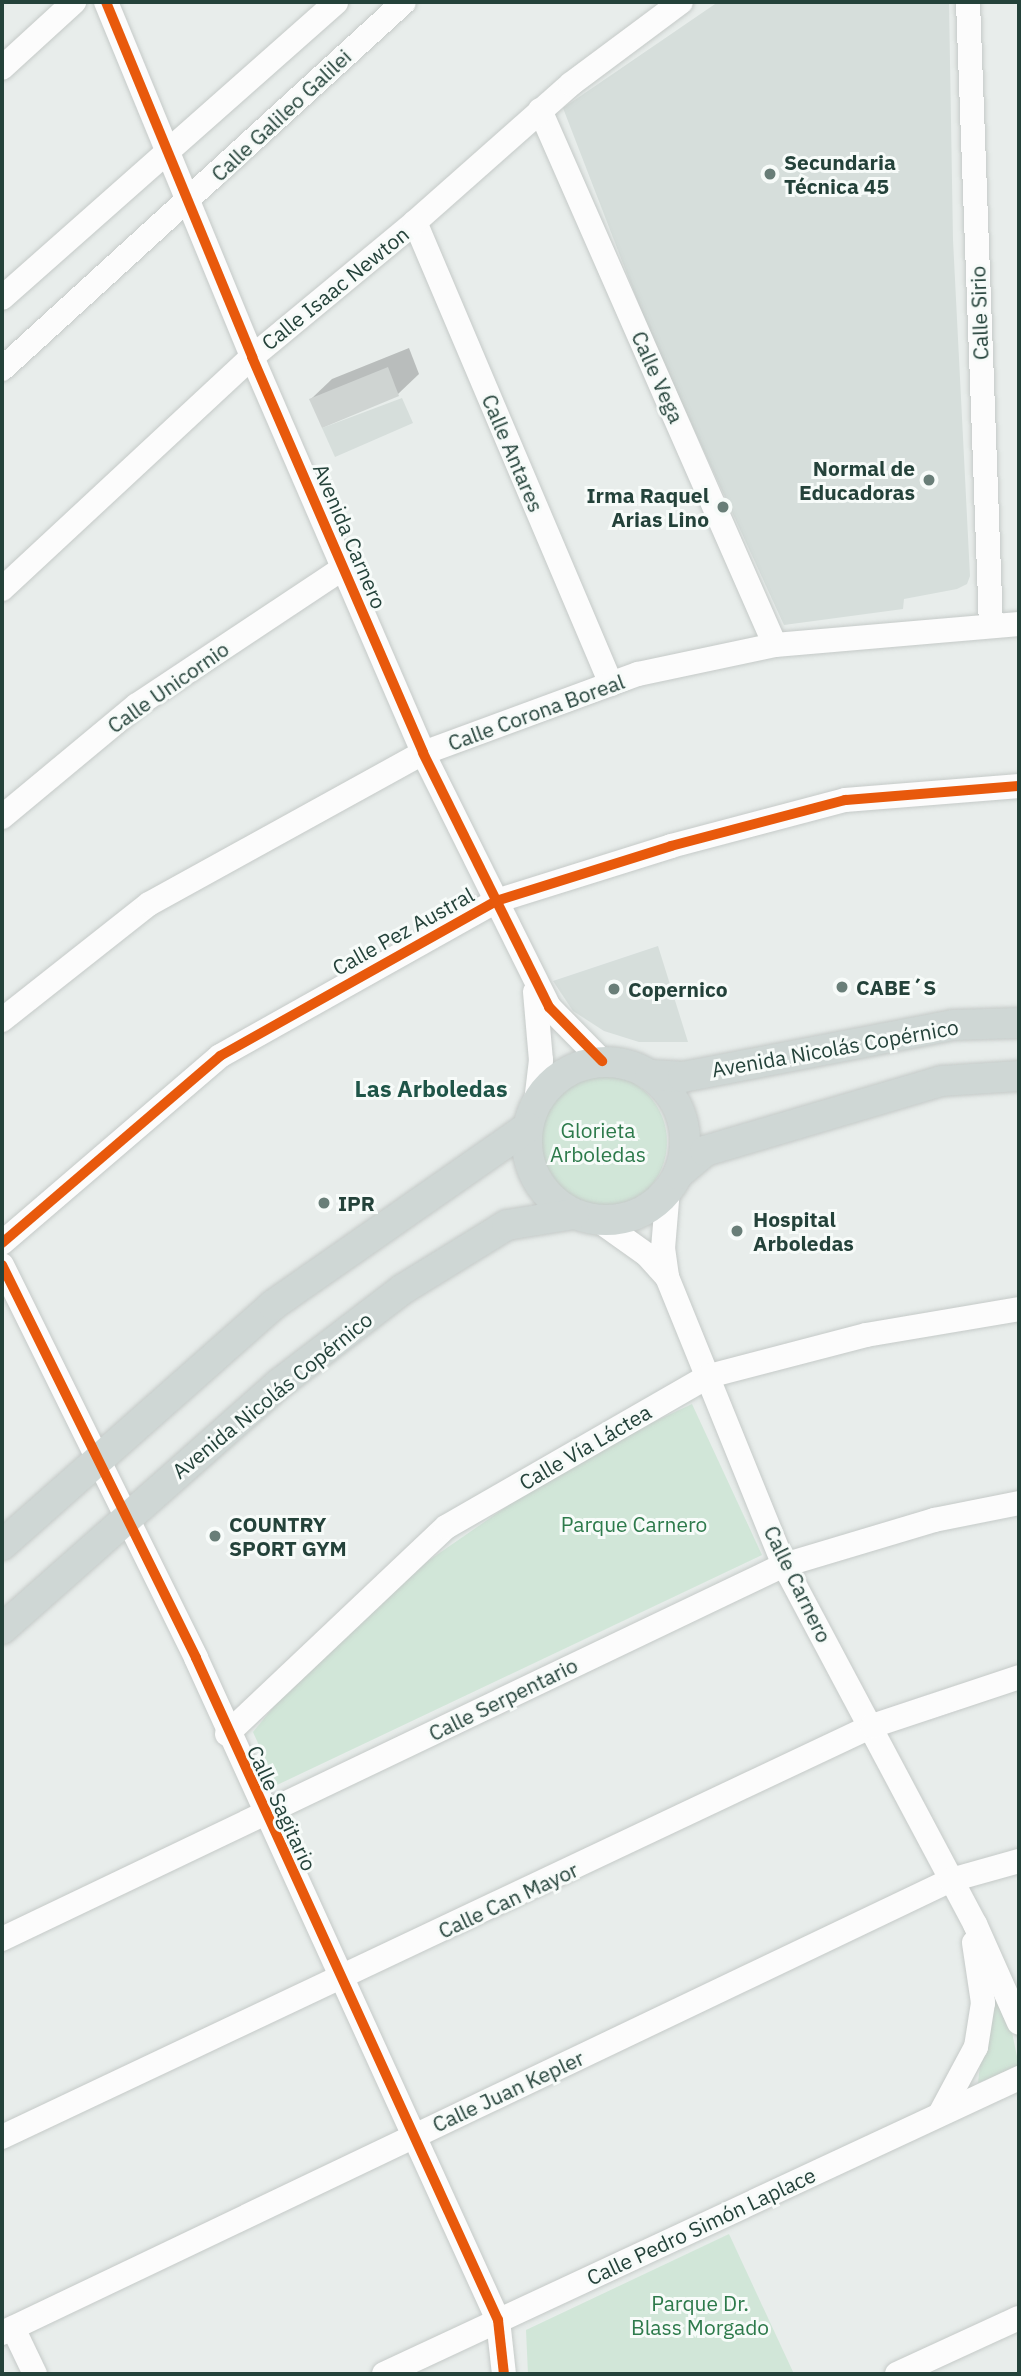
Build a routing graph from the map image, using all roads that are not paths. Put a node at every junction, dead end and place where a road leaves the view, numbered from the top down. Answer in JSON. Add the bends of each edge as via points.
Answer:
{"nodes":[{"id":1,"x":74,"y":2,"type":"edge"},
{"id":2,"x":106,"y":2,"type":"edge"},
{"id":3,"x":336,"y":2,"type":"edge"},
{"id":4,"x":404,"y":2,"type":"edge"},
{"id":5,"x":681,"y":2,"type":"edge"},
{"id":6,"x":968,"y":2,"type":"edge"},
{"id":7,"x":2,"y":68,"type":"edge"},
{"id":8,"x":540,"y":110,"type":"junction"},
{"id":9,"x":168,"y":150,"type":"junction"},
{"id":10,"x":190,"y":200,"type":"junction"},
{"id":11,"x":415,"y":222,"type":"junction"},
{"id":12,"x":2,"y":298,"type":"edge"},
{"id":13,"x":252,"y":356,"type":"junction"},
{"id":14,"x":2,"y":369,"type":"edge"},
{"id":15,"x":343,"y":568,"type":"junction"},
{"id":16,"x":2,"y":589,"type":"edge"},
{"id":17,"x":1019,"y":624,"type":"edge"},
{"id":18,"x":991,"y":625,"type":"junction"},
{"id":19,"x":775,"y":645,"type":"junction"},
{"id":20,"x":611,"y":684,"type":"junction"},
{"id":21,"x":423,"y":753,"type":"junction"},
{"id":22,"x":1019,"y":786,"type":"edge"},
{"id":23,"x":2,"y":817,"type":"edge"},
{"id":24,"x":496,"y":901,"type":"junction"},
{"id":25,"x":532,"y":975,"type":"junction"},
{"id":26,"x":2,"y":1020,"type":"edge"},
{"id":27,"x":1019,"y":1023,"type":"edge"},
{"id":28,"x":602,"y":1061,"type":"junction"},
{"id":29,"x":650,"y":1075,"type":"junction"},
{"id":30,"x":1019,"y":1076,"type":"edge"},
{"id":31,"x":532,"y":1115,"type":"junction"},
{"id":32,"x":673,"y":1181,"type":"junction"},
{"id":33,"x":586,"y":1217,"type":"junction"},
{"id":34,"x":2,"y":1243,"type":"edge"},
{"id":35,"x":2,"y":1265,"type":"edge"},
{"id":36,"x":667,"y":1277,"type":"junction"},
{"id":37,"x":1019,"y":1309,"type":"edge"},
{"id":38,"x":709,"y":1376,"type":"junction"},
{"id":39,"x":98,"y":1456,"type":"junction"},
{"id":40,"x":1019,"y":1503,"type":"edge"},
{"id":41,"x":126,"y":1517,"type":"junction"},
{"id":42,"x":2,"y":1545,"type":"edge"},
{"id":43,"x":784,"y":1565,"type":"junction"},
{"id":44,"x":2,"y":1629,"type":"edge"},
{"id":45,"x":1019,"y":1677,"type":"edge"},
{"id":46,"x":872,"y":1726,"type":"junction"},
{"id":47,"x":227,"y":1734,"type":"junction"},
{"id":48,"x":264,"y":1814,"type":"junction"},
{"id":49,"x":1019,"y":1861,"type":"edge"},
{"id":50,"x":951,"y":1880,"type":"junction"},
{"id":51,"x":2,"y":1939,"type":"edge"},
{"id":52,"x":341,"y":1979,"type":"junction"},
{"id":53,"x":1019,"y":2023,"type":"edge"},
{"id":54,"x":1019,"y":2078,"type":"edge"},
{"id":55,"x":940,"y":2114,"type":"junction"},
{"id":56,"x":414,"y":2136,"type":"junction"},
{"id":57,"x":2,"y":2137,"type":"edge"},
{"id":58,"x":1019,"y":2318,"type":"edge"},
{"id":59,"x":498,"y":2320,"type":"junction"},
{"id":60,"x":7,"y":2331,"type":"edge"},
{"id":61,"x":35,"y":2374,"type":"edge"},
{"id":62,"x":384,"y":2374,"type":"edge"},
{"id":63,"x":505,"y":2374,"type":"edge"},
{"id":64,"x":897,"y":2374,"type":"edge"}],
"edges":[{"from":1,"to":7,"type":"street"},
{"from":2,"to":9,"type":"street","name":"Avenida Carnero"},
{"from":3,"to":9,"type":"street"},
{"from":4,"to":10,"type":"street","name":"Calle Galileo Galilei"},
{"from":5,"to":8,"type":"street","name":"Calle Isaac Newton"},
{"from":6,"to":18,"type":"street","name":"Calle Sirio"},
{"from":8,"to":11,"type":"street","name":"Calle Isaac Newton"},
{"from":8,"to":19,"type":"street","name":"Calle Vega"},
{"from":9,"to":10,"type":"street","name":"Avenida Carnero"},
{"from":9,"to":12,"type":"street"},
{"from":10,"to":13,"type":"street","name":"Avenida Carnero"},
{"from":10,"to":14,"type":"street","name":"Calle Galileo Galilei"},
{"from":11,"to":13,"type":"street","name":"Calle Isaac Newton"},
{"from":11,"to":20,"type":"street","name":"Calle Antares"},
{"from":13,"to":15,"type":"street","name":"Avenida Carnero"},
{"from":13,"to":16,"type":"street","name":"Calle Isaac Newton"},
{"from":15,"to":21,"type":"street","name":"Avenida Carnero"},
{"from":15,"to":23,"type":"street","name":"Calle Unicornio","via":[[137,705]]},
{"from":17,"to":18,"type":"street","name":"Calle Corona Boreal"},
{"from":18,"to":19,"type":"street","name":"Calle Corona Boreal"},
{"from":19,"to":20,"type":"street","name":"Calle Corona Boreal"},
{"from":20,"to":21,"type":"street","name":"Calle Corona Boreal"},
{"from":21,"to":24,"type":"street","name":"Avenida Carnero"},
{"from":21,"to":26,"type":"street","name":"Calle Corona Boreal","via":[[149,904]]},
{"from":22,"to":24,"type":"street","name":"Calle Pez Austral","via":[[845,800],[671,846]]},
{"from":24,"to":25,"type":"street","name":"Avenida Carnero"},
{"from":24,"to":34,"type":"street","name":"Calle Pez Austral","via":[[220,1056]]},
{"from":25,"to":28,"type":"street","name":"Avenida Carnero","via":[[549,1007]]},
{"from":25,"to":31,"type":"street","name":"Avenida Carnero","via":[[541,1060]]},
{"from":27,"to":29,"type":"main road","name":"Avenida Nicolás Copérnico","via":[[953,1025],[683,1077]]},
{"from":28,"to":29,"type":"main road","via":[[628,1064]]},
{"from":28,"to":31,"type":"main road","via":[[564,1074]]},
{"from":29,"to":32,"type":"main road","via":[[670,1094],[682,1119],[685,1147]]},
{"from":30,"to":32,"type":"main road","via":[[942,1081],[705,1151]]},
{"from":31,"to":33,"type":"main road","via":[[527,1154],[536,1179],[552,1199]]},
{"from":31,"to":39,"type":"main road","via":[[273,1305]]},
{"from":32,"to":33,"type":"main road","via":[[644,1210]]},
{"from":32,"to":36,"type":"street","name":"Calle Carnero","via":[[663,1248]]},
{"from":33,"to":36,"type":"street","name":"Calle Carnero","via":[[647,1255]]},
{"from":33,"to":41,"type":"main road","name":"Avenida Nicolás Copérnico","via":[[507,1225],[403,1289],[279,1384]]},
{"from":35,"to":39,"type":"street","name":"Calle Sagitario"},
{"from":36,"to":38,"type":"street","name":"Calle Carnero"},
{"from":37,"to":38,"type":"street","name":"Calle Vía Láctea","via":[[866,1335]]},
{"from":38,"to":43,"type":"street","name":"Calle Carnero"},
{"from":38,"to":47,"type":"street","name":"Calle Vía Láctea","via":[[446,1527]]},
{"from":39,"to":41,"type":"street","name":"Calle Sagitario"},
{"from":39,"to":42,"type":"main road"},
{"from":40,"to":43,"type":"street","name":"Calle Serpentario","via":[[934,1520]]},
{"from":41,"to":44,"type":"main road","name":"Avenida Nicolás Copérnico"},
{"from":41,"to":47,"type":"street","name":"Calle Sagitario","via":[[196,1658]]},
{"from":43,"to":46,"type":"street","name":"Calle Carnero"},
{"from":43,"to":48,"type":"street","name":"Calle Serpentario"},
{"from":45,"to":46,"type":"street","name":"Calle Can Mayor"},
{"from":46,"to":50,"type":"street","name":"Calle Carnero"},
{"from":46,"to":52,"type":"street","name":"Calle Can Mayor"},
{"from":47,"to":48,"type":"street","name":"Calle Sagitario"},
{"from":48,"to":51,"type":"street","name":"Calle Serpentario"},
{"from":48,"to":52,"type":"street","name":"Calle Sagitario"},
{"from":49,"to":50,"type":"street","name":"Calle Juan Kepler"},
{"from":50,"to":53,"type":"street","name":"Calle Carnero"},
{"from":50,"to":55,"type":"street","name":"Calle Carnero","via":[[976,1948],[983,2003],[976,2047]]},
{"from":50,"to":56,"type":"street","name":"Calle Juan Kepler"},
{"from":52,"to":56,"type":"street","name":"Calle Sagitario"},
{"from":52,"to":57,"type":"street","name":"Calle Can Mayor"},
{"from":54,"to":55,"type":"street","name":"Calle Pedro Simón Laplace"},
{"from":55,"to":59,"type":"street","name":"Calle Pedro Simón Laplace"},
{"from":56,"to":59,"type":"street","name":"Calle Sagitario"},
{"from":56,"to":60,"type":"street","name":"Calle Juan Kepler"},
{"from":58,"to":64,"type":"street"},
{"from":59,"to":62,"type":"street","name":"Calle Pedro Simón Laplace"},
{"from":59,"to":63,"type":"street","name":"Calle Sagitario"},
{"from":60,"to":61,"type":"street"}]}
